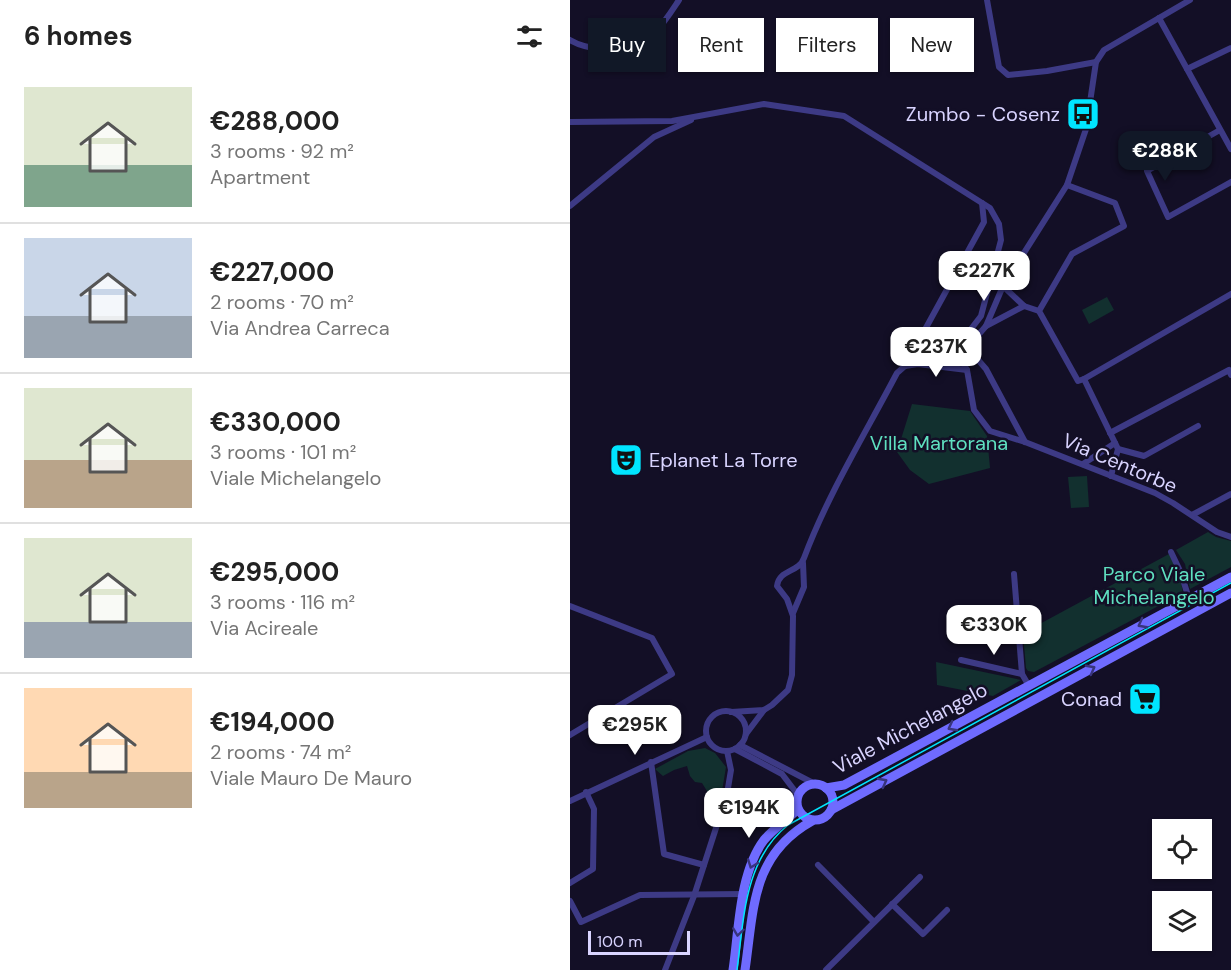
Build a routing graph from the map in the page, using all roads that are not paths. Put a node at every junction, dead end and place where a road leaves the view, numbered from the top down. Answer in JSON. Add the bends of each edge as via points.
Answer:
{"nodes":[{"id":1,"x":679,"y":0,"type":"edge"},
{"id":2,"x":987,"y":0,"type":"edge"},
{"id":3,"x":1191,"y":0,"type":"edge"},
{"id":4,"x":1159,"y":18,"type":"junction"},
{"id":5,"x":570,"y":40,"type":"edge"},
{"id":6,"x":1231,"y":48,"type":"edge"},
{"id":7,"x":1096,"y":62,"type":"junction"},
{"id":8,"x":1187,"y":69,"type":"junction"},
{"id":9,"x":699,"y":116,"type":"junction"},
{"id":10,"x":570,"y":122,"type":"edge"},
{"id":11,"x":1220,"y":130,"type":"junction"},
{"id":12,"x":1231,"y":149,"type":"edge"},
{"id":13,"x":1231,"y":182,"type":"edge"},
{"id":14,"x":1067,"y":185,"type":"junction"},
{"id":15,"x":982,"y":203,"type":"junction"},
{"id":16,"x":570,"y":206,"type":"edge"},
{"id":17,"x":1003,"y":286,"type":"junction"},
{"id":18,"x":1231,"y":294,"type":"edge"},
{"id":19,"x":1024,"y":306,"type":"junction"},
{"id":20,"x":1039,"y":311,"type":"junction"},
{"id":21,"x":986,"y":326,"type":"junction"},
{"id":22,"x":905,"y":366,"type":"junction"},
{"id":23,"x":967,"y":370,"type":"junction"},
{"id":24,"x":1231,"y":375,"type":"edge"},
{"id":25,"x":1084,"y":379,"type":"junction"},
{"id":26,"x":1198,"y":426,"type":"dead end"},
{"id":27,"x":1110,"y":433,"type":"junction"},
{"id":28,"x":1025,"y":442,"type":"junction"},
{"id":29,"x":1116,"y":446,"type":"junction"},
{"id":30,"x":1083,"y":465,"type":"junction"},
{"id":31,"x":1111,"y":476,"type":"junction"},
{"id":32,"x":1231,"y":494,"type":"edge"},
{"id":33,"x":1192,"y":515,"type":"junction"},
{"id":34,"x":1231,"y":537,"type":"edge"},
{"id":35,"x":1171,"y":552,"type":"dead end"},
{"id":36,"x":803,"y":563,"type":"junction"},
{"id":37,"x":787,"y":572,"type":"junction"},
{"id":38,"x":1014,"y":574,"type":"dead end"},
{"id":39,"x":1231,"y":577,"type":"edge"},
{"id":40,"x":803,"y":581,"type":"junction"},
{"id":41,"x":780,"y":592,"type":"junction"},
{"id":42,"x":1231,"y":592,"type":"edge"},
{"id":43,"x":801,"y":593,"type":"junction"},
{"id":44,"x":1189,"y":599,"type":"junction"},
{"id":45,"x":570,"y":606,"type":"edge"},
{"id":46,"x":793,"y":616,"type":"junction"},
{"id":47,"x":961,"y":660,"type":"dead end"},
{"id":48,"x":1022,"y":674,"type":"junction"},
{"id":49,"x":1029,"y":686,"type":"junction"},
{"id":50,"x":764,"y":710,"type":"junction"},
{"id":51,"x":731,"y":711,"type":"junction"},
{"id":52,"x":746,"y":734,"type":"junction"},
{"id":53,"x":570,"y":735,"type":"edge"},
{"id":54,"x":707,"y":737,"type":"junction"},
{"id":55,"x":738,"y":747,"type":"junction"},
{"id":56,"x":727,"y":751,"type":"junction"},
{"id":57,"x":651,"y":762,"type":"junction"},
{"id":58,"x":821,"y":787,"type":"junction"},
{"id":59,"x":570,"y":792,"type":"edge"},
{"id":60,"x":586,"y":792,"type":"junction"},
{"id":61,"x":798,"y":795,"type":"junction"},
{"id":62,"x":573,"y":800,"type":"edge"},
{"id":63,"x":798,"y":809,"type":"junction"},
{"id":64,"x":831,"y":810,"type":"junction"},
{"id":65,"x":812,"y":820,"type":"junction"},
{"id":66,"x":704,"y":865,"type":"junction"},
{"id":67,"x":818,"y":865,"type":"dead end"},
{"id":68,"x":920,"y":877,"type":"dead end"},
{"id":69,"x":570,"y":883,"type":"edge"},
{"id":70,"x":744,"y":894,"type":"junction"},
{"id":71,"x":694,"y":896,"type":"junction"},
{"id":72,"x":570,"y":901,"type":"edge"},
{"id":73,"x":892,"y":904,"type":"junction"},
{"id":74,"x":947,"y":910,"type":"dead end"},
{"id":75,"x":874,"y":921,"type":"junction"},
{"id":76,"x":665,"y":970,"type":"edge"},
{"id":77,"x":733,"y":970,"type":"edge"},
{"id":78,"x":745,"y":970,"type":"edge"},
{"id":79,"x":826,"y":970,"type":"edge"}],
"edges":[{"from":1,"to":5,"type":"street","via":[[640,45],[627,50],[579,45]]},
{"from":2,"to":7,"type":"street","via":[[999,67],[1008,75]]},
{"from":3,"to":4,"type":"street"},
{"from":4,"to":7,"type":"street","via":[[1104,50]]},
{"from":4,"to":8,"type":"street"},
{"from":6,"to":8,"type":"street"},
{"from":7,"to":14,"type":"street","via":[[1086,129]]},
{"from":8,"to":11,"type":"street"},
{"from":9,"to":10,"type":"street","via":[[672,121]]},
{"from":9,"to":15,"type":"street","via":[[764,104],[844,116]]},
{"from":9,"to":16,"type":"street","via":[[654,137]]},
{"from":11,"to":12,"type":"street"},
{"from":11,"to":13,"type":"street","via":[[1147,171],[1168,217]]},
{"from":14,"to":17,"type":"street"},
{"from":14,"to":20,"type":"street","via":[[1115,203],[1124,226],[1072,254]]},
{"from":15,"to":22,"type":"street","via":[[984,222]]},
{"from":15,"to":23,"type":"street","name":"Via Centorbe","via":[[990,208],[999,224],[1001,240],[981,316],[961,342],[960,358]]},
{"from":17,"to":19,"type":"street"},
{"from":17,"to":21,"type":"street"},
{"from":18,"to":25,"type":"street"},
{"from":19,"to":20,"type":"street"},
{"from":19,"to":21,"type":"street"},
{"from":20,"to":25,"type":"street","via":[[1078,381]]},
{"from":21,"to":28,"type":"street","via":[[972,341],[972,352],[986,369]]},
{"from":22,"to":23,"type":"street","via":[[918,363]]},
{"from":22,"to":36,"type":"street","via":[[897,374],[822,518]]},
{"from":23,"to":28,"type":"street","name":"Via Centorbe","via":[[974,410],[990,431]]},
{"from":24,"to":27,"type":"street","via":[[1229,370]]},
{"from":25,"to":27,"type":"street"},
{"from":26,"to":29,"type":"street","via":[[1144,456]]},
{"from":27,"to":29,"type":"street"},
{"from":28,"to":30,"type":"street","name":"Via Centorbe"},
{"from":29,"to":30,"type":"street"},
{"from":29,"to":31,"type":"street"},
{"from":30,"to":31,"type":"street","name":"Via Centorbe"},
{"from":31,"to":33,"type":"street","name":"Via Centorbe","via":[[1155,493]]},
{"from":32,"to":33,"type":"street"},
{"from":33,"to":34,"type":"street","name":"Via Centorbe"},
{"from":35,"to":44,"type":"street"},
{"from":36,"to":37,"type":"street"},
{"from":36,"to":40,"type":"street"},
{"from":37,"to":40,"type":"street","via":[[794,572]]},
{"from":37,"to":41,"type":"street","via":[[778,580]]},
{"from":38,"to":48,"type":"street"},
{"from":39,"to":44,"type":"street","name":"Viale Michelangelo"},
{"from":40,"to":43,"type":"street"},
{"from":41,"to":43,"type":"street","via":[[794,597]]},
{"from":41,"to":46,"type":"street"},
{"from":64,"to":42,"type":"street","name":"Viale Michelangelo","one_way":true},
{"from":43,"to":46,"type":"street"},
{"from":44,"to":49,"type":"street","name":"Viale Michelangelo","one_way":true},
{"from":45,"to":53,"type":"street","via":[[652,638],[672,674]]},
{"from":46,"to":50,"type":"street","via":[[788,690]]},
{"from":47,"to":48,"type":"street"},
{"from":48,"to":49,"type":"street"},
{"from":49,"to":58,"type":"street","name":"Viale Michelangelo","one_way":true,"via":[[844,785]]},
{"from":50,"to":51,"type":"street"},
{"from":50,"to":52,"type":"street"},
{"from":51,"to":52,"type":"street","via":[[744,723]]},
{"from":51,"to":54,"type":"street","via":[[719,712],[709,719]]},
{"from":52,"to":55,"type":"street"},
{"from":54,"to":56,"type":"street","via":[[714,747]]},
{"from":54,"to":57,"type":"street"},
{"from":55,"to":56,"type":"street"},
{"from":55,"to":58,"type":"street"},
{"from":55,"to":61,"type":"street","via":[[782,774]]},
{"from":56,"to":66,"type":"street","via":[[730,780]]},
{"from":57,"to":60,"type":"street"},
{"from":57,"to":66,"type":"street","via":[[664,854]]},
{"from":58,"to":61,"type":"street","via":[[806,787]]},
{"from":58,"to":64,"type":"street","via":[[832,799]]},
{"from":59,"to":62,"type":"street"},
{"from":60,"to":62,"type":"street"},
{"from":60,"to":69,"type":"street","via":[[594,809],[593,869]]},
{"from":61,"to":63,"type":"street"},
{"from":63,"to":65,"type":"street"},
{"from":63,"to":70,"type":"street","one_way":true,"via":[[762,843],[752,862]]},
{"from":64,"to":65,"type":"street","via":[[823,818]]},
{"from":65,"to":78,"type":"street","via":[[784,841],[767,864],[758,891]]},
{"from":66,"to":71,"type":"street"},
{"from":67,"to":75,"type":"street"},
{"from":68,"to":73,"type":"street"},
{"from":70,"to":71,"type":"street"},
{"from":70,"to":77,"type":"street","one_way":true},
{"from":71,"to":72,"type":"street","via":[[640,896],[581,922]]},
{"from":71,"to":76,"type":"street"},
{"from":73,"to":74,"type":"street","via":[[923,934]]},
{"from":73,"to":75,"type":"street"},
{"from":75,"to":79,"type":"street"}]}
